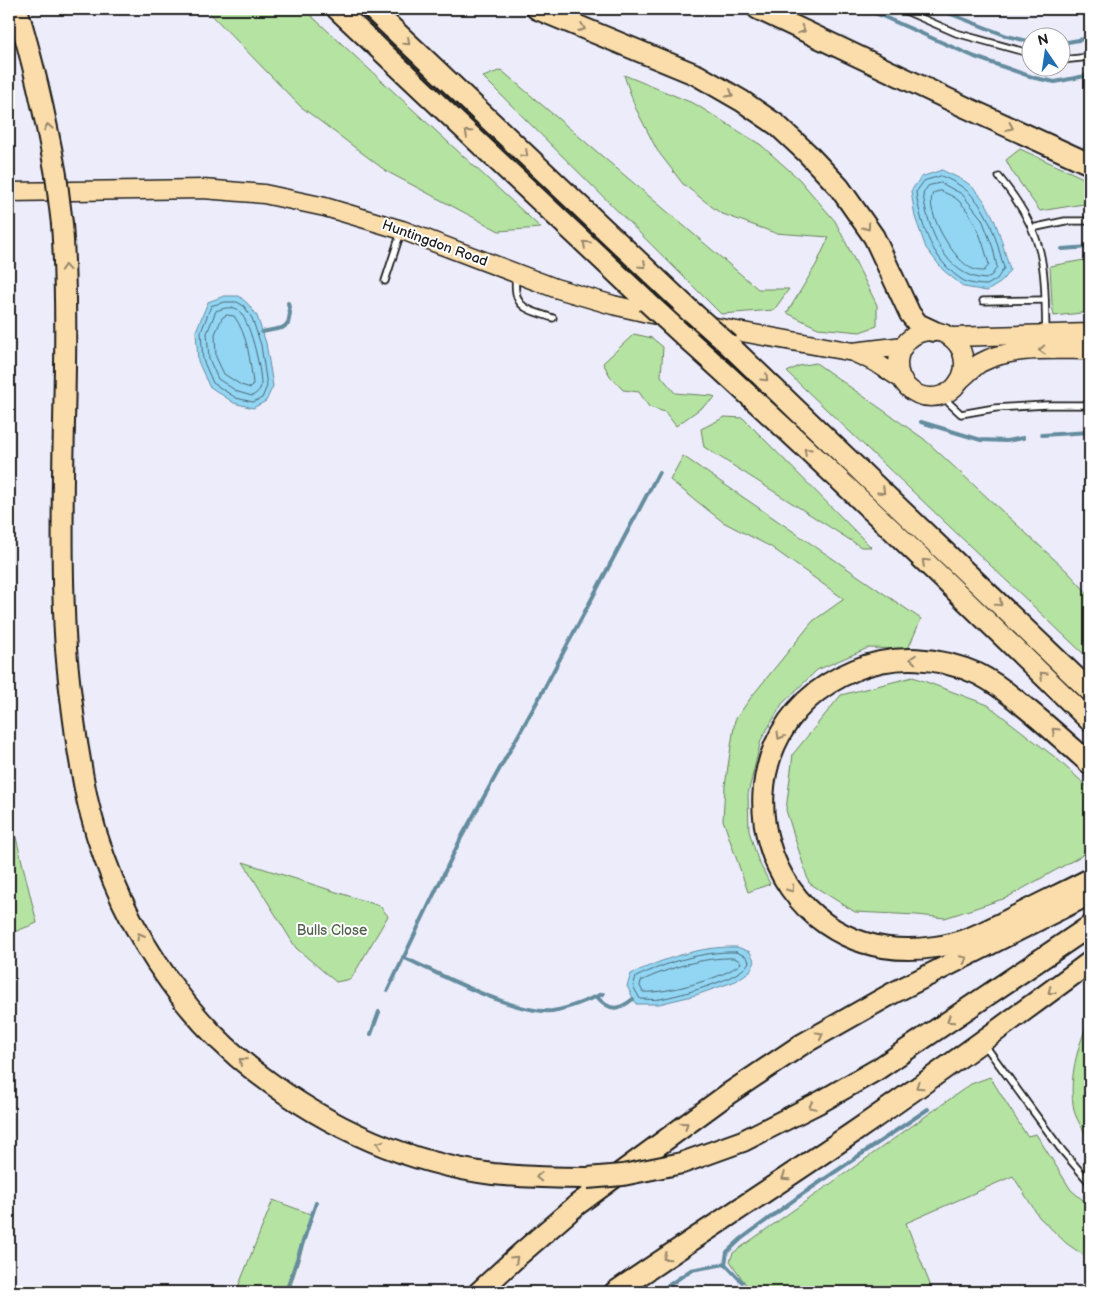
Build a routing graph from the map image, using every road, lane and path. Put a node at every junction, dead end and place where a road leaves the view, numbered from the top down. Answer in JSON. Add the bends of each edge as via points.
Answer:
{"nodes":[{"id":1,"x":17,"y":9,"type":"edge"},
{"id":2,"x":337,"y":9,"type":"edge"},
{"id":3,"x":372,"y":9,"type":"edge"},
{"id":4,"x":537,"y":9,"type":"edge"},
{"id":5,"x":758,"y":9,"type":"edge"},
{"id":6,"x":901,"y":9,"type":"edge"},
{"id":7,"x":1022,"y":51,"type":"edge"},
{"id":8,"x":1090,"y":57,"type":"edge"},
{"id":9,"x":1072,"y":59,"type":"edge"},
{"id":10,"x":1090,"y":164,"type":"edge"},
{"id":11,"x":999,"y":177,"type":"dead end"},
{"id":12,"x":9,"y":192,"type":"edge"},
{"id":13,"x":1090,"y":221,"type":"edge"},
{"id":14,"x":1032,"y":228,"type":"junction"},
{"id":15,"x":402,"y":230,"type":"junction"},
{"id":16,"x":516,"y":274,"type":"junction"},
{"id":17,"x":385,"y":281,"type":"dead end"},
{"id":18,"x":1045,"y":300,"type":"junction"},
{"id":19,"x":983,"y":302,"type":"dead end"},
{"id":20,"x":553,"y":318,"type":"dead end"},
{"id":21,"x":1090,"y":333,"type":"edge"},
{"id":22,"x":942,"y":334,"type":"junction"},
{"id":23,"x":1046,"y":334,"type":"junction"},
{"id":24,"x":904,"y":346,"type":"junction"},
{"id":25,"x":1090,"y":350,"type":"edge"},
{"id":26,"x":853,"y":352,"type":"junction"},
{"id":27,"x":903,"y":380,"type":"junction"},
{"id":28,"x":959,"y":381,"type":"junction"},
{"id":29,"x":945,"y":394,"type":"junction"},
{"id":30,"x":1090,"y":405,"type":"edge"},
{"id":31,"x":1090,"y":691,"type":"edge"},
{"id":32,"x":1090,"y":721,"type":"edge"},
{"id":33,"x":1090,"y":764,"type":"edge"},
{"id":34,"x":1090,"y":879,"type":"edge"},
{"id":35,"x":1090,"y":894,"type":"edge"},
{"id":36,"x":1090,"y":926,"type":"edge"},
{"id":37,"x":1090,"y":962,"type":"edge"},
{"id":38,"x":983,"y":1042,"type":"junction"},
{"id":39,"x":1090,"y":1183,"type":"edge"},
{"id":40,"x":479,"y":1292,"type":"edge"},
{"id":41,"x":615,"y":1292,"type":"edge"}],
"edges":[{"from":36,"to":1,"type":"highway","one_way":true,"bridge":true,"via":[[870,1074],[822,1101],[743,1141],[682,1163],[623,1174],[588,1178],[530,1177],[446,1165],[390,1148],[328,1121],[242,1062],[210,1031],[154,961],[129,917],[105,863],[89,809],[71,701],[63,603],[66,275],[62,224],[46,116]]},
{"from":32,"to":2,"type":"highway","one_way":true,"bridge":true},
{"from":3,"to":31,"type":"highway","one_way":true,"bridge":true},
{"from":4,"to":22,"type":"highway","one_way":true,"via":[[698,75],[778,125],[839,187],[874,238],[910,314],[918,324]]},
{"from":5,"to":10,"type":"highway","one_way":true},
{"from":6,"to":7,"type":"lane","via":[[956,33]]},
{"from":8,"to":9,"type":"lane"},
{"from":11,"to":14,"type":"lane"},
{"from":12,"to":15,"type":"main road","name":"Huntingdon Road","via":[[204,189],[264,194],[325,207]]},
{"from":13,"to":14,"type":"lane","via":[[1065,221]]},
{"from":14,"to":18,"type":"lane","via":[[1040,253]]},
{"from":15,"to":16,"type":"main road","name":"Huntingdon Road"},
{"from":15,"to":17,"type":"lane"},
{"from":16,"to":20,"type":"lane","via":[[515,287],[521,306]]},
{"from":16,"to":26,"type":"main road","name":"Huntingdon Road","via":[[613,305]]},
{"from":18,"to":19,"type":"lane"},
{"from":18,"to":23,"type":"lane"},
{"from":21,"to":23,"type":"main road"},
{"from":22,"to":23,"type":"main road"},
{"from":22,"to":24,"type":"main road","via":[[916,335]]},
{"from":22,"to":28,"type":"main road","via":[[959,346],[963,356],[964,367]]},
{"from":24,"to":26,"type":"main road","name":"Huntingdon Road"},
{"from":24,"to":27,"type":"main road","via":[[899,364]]},
{"from":25,"to":28,"type":"main road","one_way":true,"via":[[1004,354],[979,364]]},
{"from":26,"to":27,"type":"main road","name":"Huntingdon Road"},
{"from":27,"to":29,"type":"main road","via":[[920,395]]},
{"from":28,"to":29,"type":"main road"},
{"from":29,"to":30,"type":"lane","via":[[961,414],[995,408]]},
{"from":33,"to":34,"type":"highway","one_way":true,"via":[[1047,724],[979,674],[931,660],[899,658],[869,664],[840,676],[825,684],[803,704],[777,740],[764,783],[763,804],[765,825],[778,867],[810,913],[851,938],[885,947],[920,949],[956,943],[977,936]]},
{"from":40,"to":35,"type":"highway","one_way":true,"via":[[593,1193],[801,1045],[893,994]]},
{"from":37,"to":38,"type":"highway","one_way":true},
{"from":38,"to":39,"type":"lane","via":[[1060,1148]]},
{"from":38,"to":41,"type":"highway","one_way":true}]}
